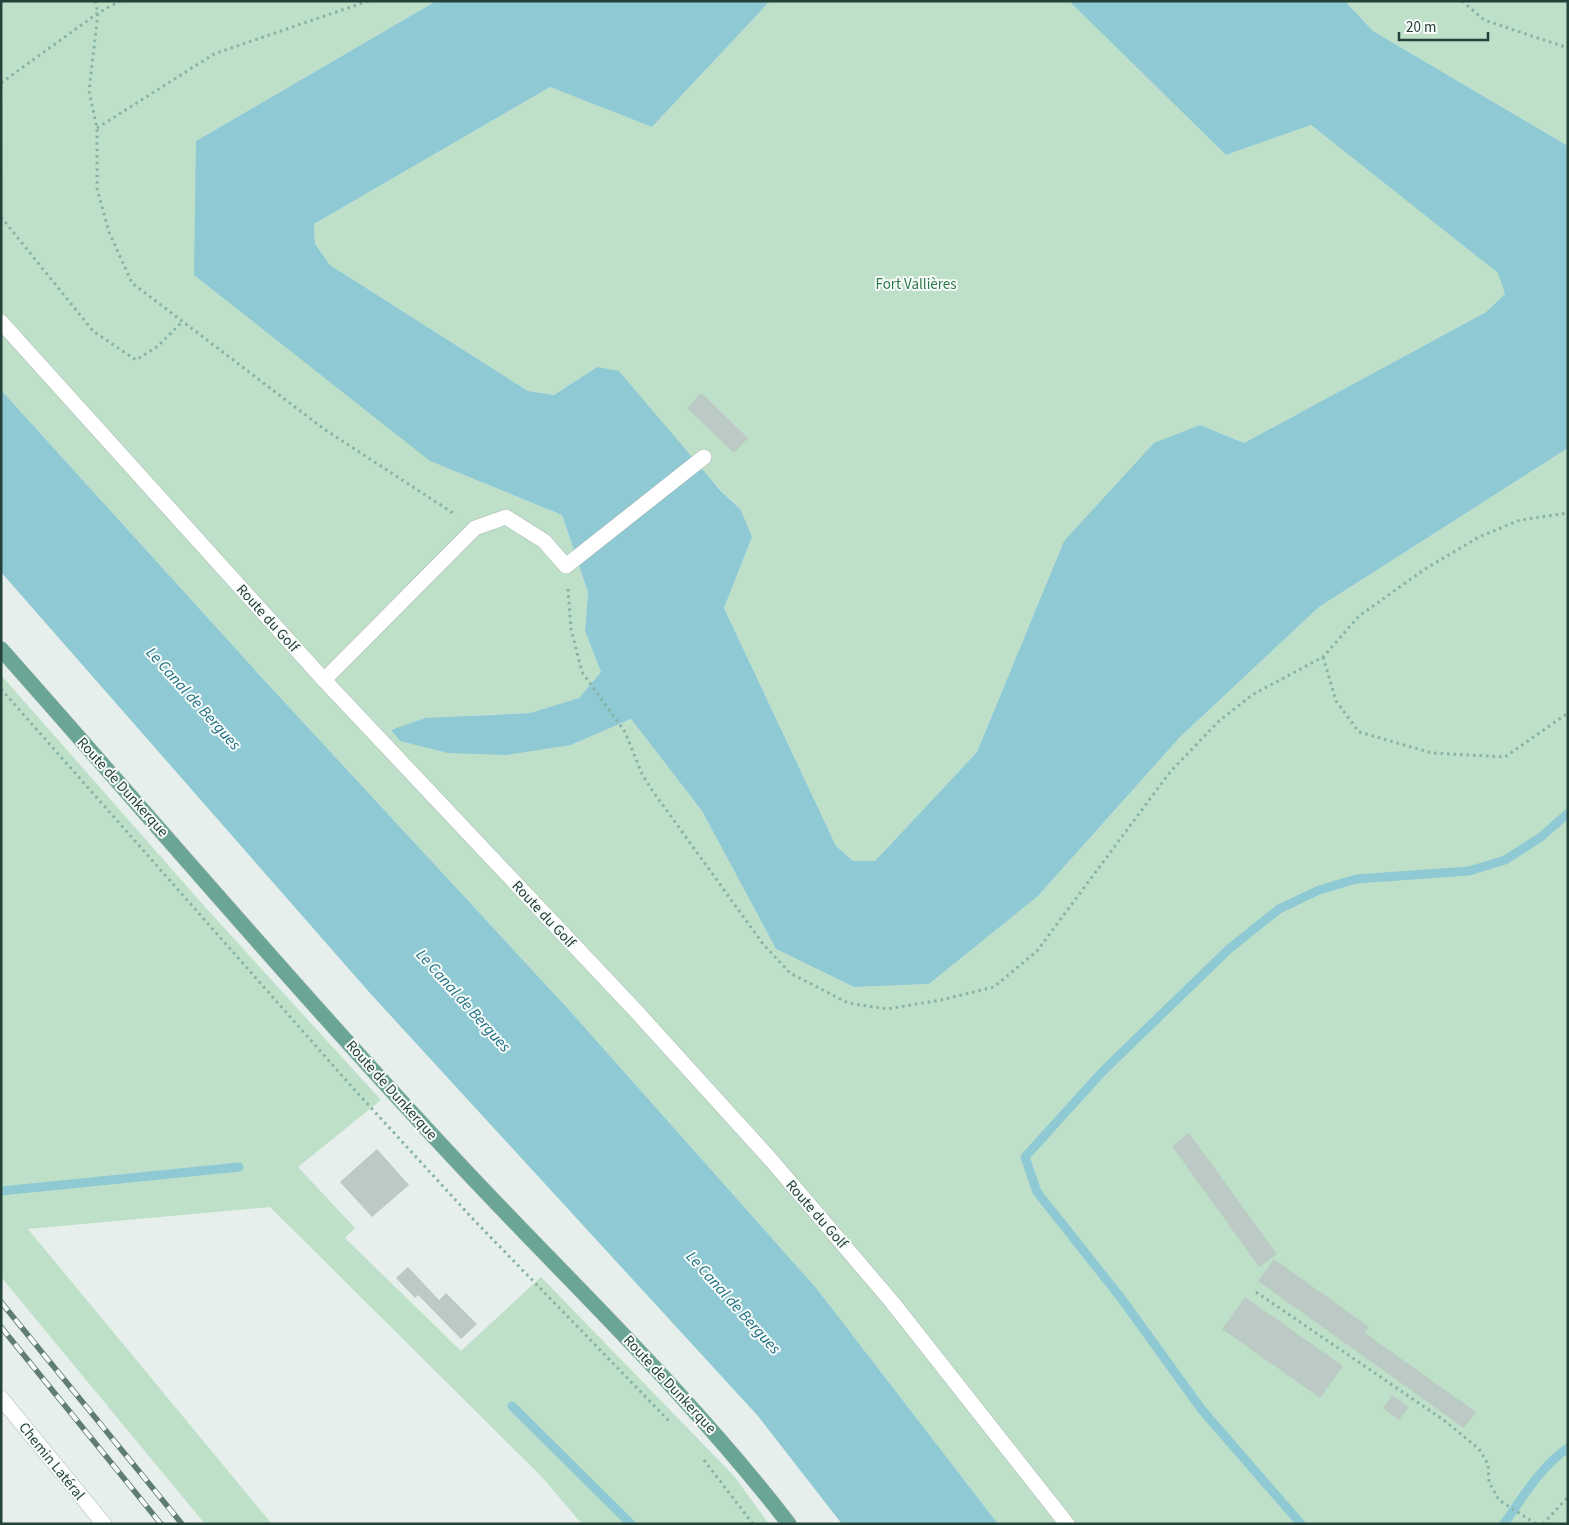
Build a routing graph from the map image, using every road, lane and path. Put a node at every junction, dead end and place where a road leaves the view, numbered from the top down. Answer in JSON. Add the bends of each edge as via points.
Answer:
{"nodes":[{"id":1,"x":95,"y":1,"type":"edge"},
{"id":2,"x":120,"y":1,"type":"edge"},
{"id":3,"x":368,"y":1,"type":"edge"},
{"id":4,"x":1462,"y":1,"type":"edge"},
{"id":5,"x":98,"y":13,"type":"junction"},
{"id":6,"x":1568,"y":48,"type":"edge"},
{"id":7,"x":1,"y":83,"type":"edge"},
{"id":8,"x":98,"y":128,"type":"junction"},
{"id":9,"x":1,"y":217,"type":"edge"},
{"id":10,"x":1,"y":322,"type":"edge"},
{"id":11,"x":182,"y":322,"type":"junction"},
{"id":12,"x":704,"y":456,"type":"dead end"},
{"id":13,"x":1568,"y":513,"type":"edge"},
{"id":14,"x":475,"y":528,"type":"junction"},
{"id":15,"x":566,"y":566,"type":"junction"},
{"id":16,"x":1,"y":649,"type":"edge"},
{"id":17,"x":1323,"y":657,"type":"junction"},
{"id":18,"x":324,"y":680,"type":"junction"},
{"id":19,"x":1568,"y":713,"type":"edge"},
{"id":20,"x":1256,"y":1292,"type":"dead end"},
{"id":21,"x":1,"y":1398,"type":"edge"},
{"id":22,"x":1568,"y":1497,"type":"edge"},
{"id":23,"x":104,"y":1524,"type":"edge"},
{"id":24,"x":789,"y":1524,"type":"edge"},
{"id":25,"x":1067,"y":1524,"type":"edge"},
{"id":26,"x":1536,"y":1524,"type":"edge"},
{"id":27,"x":1543,"y":1524,"type":"edge"}],
"edges":[{"from":1,"to":5,"type":"path"},
{"from":2,"to":5,"type":"path"},
{"from":3,"to":8,"type":"path","via":[[214,54]]},
{"from":4,"to":6,"type":"path","via":[[1484,20]]},
{"from":5,"to":7,"type":"path"},
{"from":5,"to":8,"type":"path","via":[[89,91]]},
{"from":8,"to":11,"type":"path","via":[[97,189],[109,232],[132,283]]},
{"from":9,"to":11,"type":"path","via":[[93,331],[136,360],[158,346]]},
{"from":10,"to":18,"type":"street","name":"Route du Golf"},
{"from":11,"to":14,"type":"path","via":[[324,429]]},
{"from":12,"to":15,"type":"street"},
{"from":13,"to":17,"type":"path","via":[[1520,520],[1478,536],[1359,616]]},
{"from":14,"to":15,"type":"street","via":[[506,517],[544,542]]},
{"from":14,"to":18,"type":"street"},
{"from":15,"to":17,"type":"path","via":[[571,629],[582,672],[625,732],[652,790],[763,944],[790,973],[848,1003],[887,1009],[994,987],[1037,951],[1170,772],[1218,722],[1252,696]]},
{"from":16,"to":24,"type":"main road","name":"Route de Dunkerque","via":[[414,1116],[698,1413]]},
{"from":17,"to":19,"type":"path","via":[[1336,701],[1359,732],[1432,753],[1505,757]]},
{"from":18,"to":25,"type":"street","name":"Route du Golf","via":[[636,1011],[772,1161],[892,1302]]},
{"from":20,"to":26,"type":"path","via":[[1480,1448],[1488,1464],[1489,1482],[1499,1500]]},
{"from":21,"to":23,"type":"street","name":"Chemin Latéral"},
{"from":22,"to":27,"type":"path"}]}
